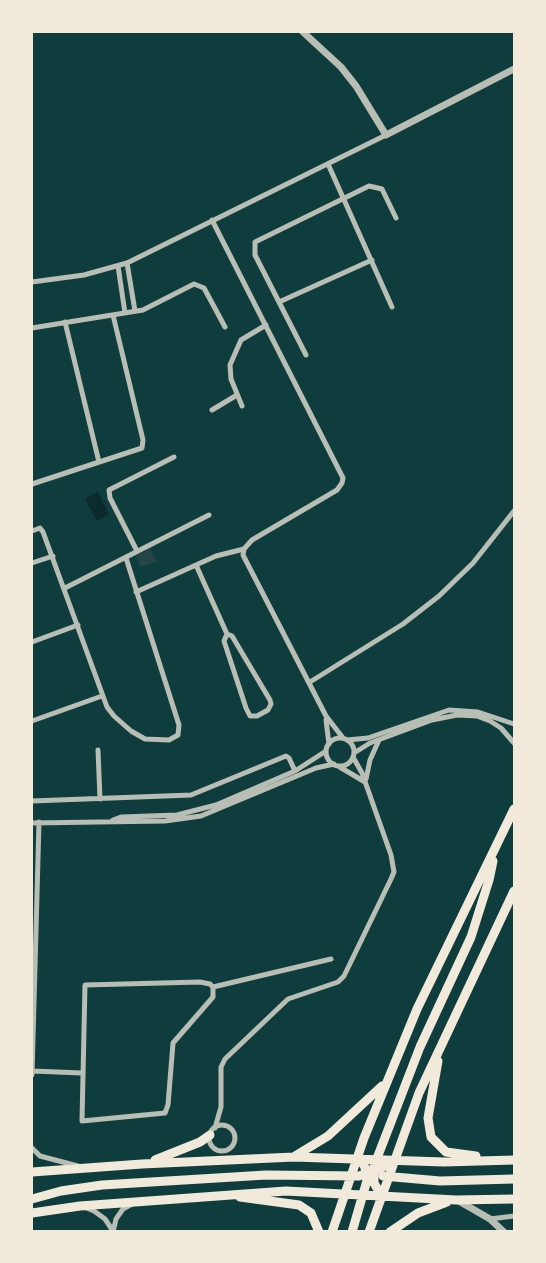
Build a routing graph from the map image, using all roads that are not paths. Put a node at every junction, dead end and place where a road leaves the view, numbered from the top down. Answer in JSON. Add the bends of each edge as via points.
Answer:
{"nodes":[{"id":1,"x":303,"y":32,"type":"edge"},
{"id":2,"x":514,"y":69,"type":"edge"},
{"id":3,"x":386,"y":135,"type":"junction"},
{"id":4,"x":328,"y":164,"type":"junction"},
{"id":5,"x":345,"y":198,"type":"junction"},
{"id":6,"x":396,"y":218,"type":"dead end"},
{"id":7,"x":212,"y":220,"type":"junction"},
{"id":8,"x":372,"y":260,"type":"junction"},
{"id":9,"x":127,"y":263,"type":"junction"},
{"id":10,"x":118,"y":266,"type":"junction"},
{"id":11,"x":32,"y":282,"type":"edge"},
{"id":12,"x":279,"y":302,"type":"junction"},
{"id":13,"x":392,"y":307,"type":"dead end"},
{"id":14,"x":135,"y":312,"type":"junction"},
{"id":15,"x":125,"y":313,"type":"junction"},
{"id":16,"x":113,"y":315,"type":"junction"},
{"id":17,"x":65,"y":322,"type":"junction"},
{"id":18,"x":266,"y":325,"type":"junction"},
{"id":19,"x":225,"y":327,"type":"dead end"},
{"id":20,"x":32,"y":328,"type":"edge"},
{"id":21,"x":306,"y":355,"type":"dead end"},
{"id":22,"x":237,"y":395,"type":"junction"},
{"id":23,"x":242,"y":406,"type":"dead end"},
{"id":24,"x":212,"y":410,"type":"dead end"},
{"id":25,"x":174,"y":457,"type":"dead end"},
{"id":26,"x":99,"y":462,"type":"junction"},
{"id":27,"x":32,"y":484,"type":"edge"},
{"id":28,"x":514,"y":511,"type":"edge"},
{"id":29,"x":209,"y":515,"type":"dead end"},
{"id":30,"x":32,"y":531,"type":"edge"},
{"id":31,"x":244,"y":549,"type":"junction"},
{"id":32,"x":137,"y":551,"type":"junction"},
{"id":33,"x":53,"y":556,"type":"junction"},
{"id":34,"x":126,"y":558,"type":"junction"},
{"id":35,"x":32,"y":564,"type":"edge"},
{"id":36,"x":196,"y":565,"type":"junction"},
{"id":37,"x":65,"y":588,"type":"junction"},
{"id":38,"x":136,"y":592,"type":"junction"},
{"id":39,"x":78,"y":625,"type":"junction"},
{"id":40,"x":227,"y":634,"type":"junction"},
{"id":41,"x":32,"y":642,"type":"edge"},
{"id":42,"x":310,"y":682,"type":"junction"},
{"id":43,"x":102,"y":696,"type":"junction"},
{"id":44,"x":326,"y":716,"type":"junction"},
{"id":45,"x":32,"y":721,"type":"edge"},
{"id":46,"x":514,"y":724,"type":"edge"},
{"id":47,"x":345,"y":739,"type":"junction"},
{"id":48,"x":379,"y":740,"type":"junction"},
{"id":49,"x":514,"y":743,"type":"edge"},
{"id":50,"x":329,"y":744,"type":"junction"},
{"id":51,"x":98,"y":750,"type":"dead end"},
{"id":52,"x":326,"y":751,"type":"junction"},
{"id":53,"x":354,"y":755,"type":"junction"},
{"id":54,"x":336,"y":765,"type":"junction"},
{"id":55,"x":295,"y":771,"type":"junction"},
{"id":56,"x":365,"y":782,"type":"junction"},
{"id":57,"x":100,"y":799,"type":"junction"},
{"id":58,"x":32,"y":801,"type":"edge"},
{"id":59,"x":514,"y":809,"type":"edge"},
{"id":60,"x":113,"y":820,"type":"junction"},
{"id":61,"x":32,"y":822,"type":"edge"},
{"id":62,"x":39,"y":822,"type":"junction"},
{"id":63,"x":495,"y":849,"type":"junction"},
{"id":64,"x":514,"y":891,"type":"edge"},
{"id":65,"x":34,"y":904,"type":"edge"},
{"id":66,"x":331,"y":959,"type":"dead end"},
{"id":67,"x":213,"y":987,"type":"junction"},
{"id":68,"x":33,"y":990,"type":"edge"},
{"id":69,"x":442,"y":1044,"type":"junction"},
{"id":70,"x":32,"y":1072,"type":"edge"},
{"id":71,"x":82,"y":1073,"type":"junction"},
{"id":72,"x":389,"y":1078,"type":"junction"},
{"id":73,"x":221,"y":1107,"type":"junction"},
{"id":74,"x":227,"y":1126,"type":"junction"},
{"id":75,"x":212,"y":1131,"type":"junction"},
{"id":76,"x":32,"y":1148,"type":"edge"},
{"id":77,"x":294,"y":1157,"type":"junction"},
{"id":78,"x":357,"y":1158,"type":"junction"},
{"id":79,"x":376,"y":1159,"type":"junction"},
{"id":80,"x":394,"y":1160,"type":"junction"},
{"id":81,"x":514,"y":1160,"type":"edge"},
{"id":82,"x":142,"y":1164,"type":"junction"},
{"id":83,"x":85,"y":1168,"type":"junction"},
{"id":84,"x":32,"y":1172,"type":"edge"},
{"id":85,"x":370,"y":1175,"type":"junction"},
{"id":86,"x":350,"y":1177,"type":"junction"},
{"id":87,"x":387,"y":1177,"type":"junction"},
{"id":88,"x":514,"y":1179,"type":"edge"},
{"id":89,"x":345,"y":1193,"type":"junction"},
{"id":90,"x":364,"y":1194,"type":"junction"},
{"id":91,"x":235,"y":1195,"type":"junction"},
{"id":92,"x":381,"y":1195,"type":"junction"},
{"id":93,"x":32,"y":1199,"type":"edge"},
{"id":94,"x":514,"y":1199,"type":"edge"},
{"id":95,"x":456,"y":1200,"type":"junction"},
{"id":96,"x":138,"y":1201,"type":"junction"},
{"id":97,"x":80,"y":1206,"type":"junction"},
{"id":98,"x":32,"y":1213,"type":"edge"},
{"id":99,"x":514,"y":1216,"type":"edge"},
{"id":100,"x":490,"y":1219,"type":"junction"},
{"id":101,"x":113,"y":1231,"type":"edge"},
{"id":102,"x":319,"y":1231,"type":"edge"},
{"id":103,"x":332,"y":1231,"type":"edge"},
{"id":104,"x":352,"y":1231,"type":"edge"},
{"id":105,"x":369,"y":1231,"type":"edge"},
{"id":106,"x":390,"y":1231,"type":"edge"},
{"id":107,"x":504,"y":1231,"type":"edge"}],
"edges":[{"from":1,"to":3,"type":"street","via":[[341,67]]},
{"from":2,"to":3,"type":"street"},
{"from":3,"to":4,"type":"street"},
{"from":4,"to":5,"type":"street"},
{"from":4,"to":7,"type":"street"},
{"from":5,"to":6,"type":"street","via":[[376,186]]},
{"from":5,"to":8,"type":"street"},
{"from":5,"to":12,"type":"street","via":[[255,242],[255,255]]},
{"from":7,"to":9,"type":"street"},
{"from":7,"to":18,"type":"street"},
{"from":8,"to":12,"type":"street"},
{"from":8,"to":13,"type":"street"},
{"from":9,"to":10,"type":"street"},
{"from":9,"to":14,"type":"street"},
{"from":10,"to":11,"type":"street"},
{"from":10,"to":15,"type":"street"},
{"from":12,"to":21,"type":"street"},
{"from":14,"to":15,"type":"street"},
{"from":14,"to":19,"type":"street","via":[[200,284]]},
{"from":15,"to":16,"type":"street"},
{"from":16,"to":17,"type":"street"},
{"from":16,"to":26,"type":"street","via":[[143,444],[140,450]]},
{"from":17,"to":20,"type":"street"},
{"from":17,"to":26,"type":"street"},
{"from":18,"to":22,"type":"street","via":[[241,340],[236,349],[230,365]]},
{"from":18,"to":31,"type":"street","via":[[342,483],[337,491]]},
{"from":22,"to":23,"type":"street"},
{"from":22,"to":24,"type":"street"},
{"from":25,"to":32,"type":"street","via":[[109,490]]},
{"from":26,"to":27,"type":"street"},
{"from":28,"to":42,"type":"street","via":[[473,563],[439,596]]},
{"from":29,"to":32,"type":"street"},
{"from":30,"to":33,"type":"street","via":[[40,528]]},
{"from":31,"to":36,"type":"street"},
{"from":31,"to":42,"type":"street","via":[[244,560]]},
{"from":32,"to":34,"type":"street"},
{"from":33,"to":35,"type":"street"},
{"from":33,"to":37,"type":"street"},
{"from":34,"to":37,"type":"street"},
{"from":34,"to":38,"type":"street"},
{"from":36,"to":38,"type":"street"},
{"from":36,"to":40,"type":"street"},
{"from":37,"to":39,"type":"street"},
{"from":38,"to":43,"type":"street","via":[[179,725],[178,735],[157,741],[131,732]]},
{"from":39,"to":41,"type":"street"},
{"from":39,"to":43,"type":"street"},
{"from":40,"to":40,"type":"street","via":[[271,704],[257,716],[250,716],[246,708],[224,641]]},
{"from":42,"to":44,"type":"street"},
{"from":43,"to":45,"type":"street"},
{"from":44,"to":47,"type":"street"},
{"from":44,"to":50,"type":"street"},
{"from":46,"to":47,"type":"street","via":[[478,712],[449,710],[368,738]]},
{"from":47,"to":50,"type":"street"},
{"from":47,"to":53,"type":"street"},
{"from":48,"to":49,"type":"street","via":[[440,718],[469,715],[495,724]]},
{"from":48,"to":53,"type":"street"},
{"from":48,"to":56,"type":"street"},
{"from":50,"to":52,"type":"street"},
{"from":51,"to":57,"type":"street"},
{"from":52,"to":54,"type":"street"},
{"from":52,"to":55,"type":"street"},
{"from":53,"to":54,"type":"street","via":[[347,764]]},
{"from":53,"to":56,"type":"street"},
{"from":54,"to":56,"type":"street"},
{"from":54,"to":60,"type":"street","via":[[316,768],[201,816]]},
{"from":55,"to":57,"type":"street","via":[[286,756],[191,796]]},
{"from":55,"to":60,"type":"street","via":[[199,810]]},
{"from":56,"to":73,"type":"street","via":[[391,855],[391,879],[344,976],[288,999],[229,1052],[221,1068]]},
{"from":57,"to":58,"type":"street"},
{"from":59,"to":63,"type":"main road"},
{"from":60,"to":62,"type":"street"},
{"from":61,"to":62,"type":"street"},
{"from":62,"to":65,"type":"street"},
{"from":63,"to":72,"type":"main road","via":[[417,1009]]},
{"from":63,"to":79,"type":"main road","via":[[471,937],[415,1057]]},
{"from":64,"to":69,"type":"main road"},
{"from":65,"to":68,"type":"street"},
{"from":66,"to":67,"type":"street"},
{"from":67,"to":71,"type":"street","via":[[200,982],[85,985]]},
{"from":67,"to":71,"type":"street","via":[[213,997],[173,1043],[165,1113],[82,1121]]},
{"from":68,"to":70,"type":"street"},
{"from":69,"to":80,"type":"main road"},
{"from":69,"to":81,"type":"main road","via":[[428,1118],[433,1141],[446,1152]]},
{"from":70,"to":71,"type":"street"},
{"from":72,"to":77,"type":"main road","via":[[328,1136]]},
{"from":72,"to":78,"type":"main road"},
{"from":73,"to":74,"type":"street"},
{"from":73,"to":75,"type":"street"},
{"from":74,"to":75,"type":"street"},
{"from":74,"to":75,"type":"street","via":[[235,1136],[227,1150],[212,1146]]},
{"from":75,"to":82,"type":"main road","via":[[200,1142]]},
{"from":76,"to":83,"type":"street","via":[[40,1156]]},
{"from":77,"to":78,"type":"main road"},
{"from":77,"to":82,"type":"main road"},
{"from":78,"to":79,"type":"main road"},
{"from":78,"to":85,"type":"main road"},
{"from":78,"to":86,"type":"main road"},
{"from":79,"to":80,"type":"main road"},
{"from":79,"to":85,"type":"main road"},
{"from":80,"to":81,"type":"main road"},
{"from":80,"to":85,"type":"main road"},
{"from":80,"to":87,"type":"main road"},
{"from":82,"to":83,"type":"main road"},
{"from":83,"to":84,"type":"main road"},
{"from":85,"to":86,"type":"main road"},
{"from":85,"to":87,"type":"main road"},
{"from":85,"to":89,"type":"main road"},
{"from":85,"to":90,"type":"main road"},
{"from":85,"to":92,"type":"main road"},
{"from":86,"to":89,"type":"main road"},
{"from":86,"to":93,"type":"main road","via":[[266,1175],[102,1185]]},
{"from":87,"to":88,"type":"main road"},
{"from":87,"to":92,"type":"main road"},
{"from":89,"to":90,"type":"main road"},
{"from":89,"to":91,"type":"main road"},
{"from":89,"to":103,"type":"main road"},
{"from":90,"to":92,"type":"main road"},
{"from":90,"to":104,"type":"main road"},
{"from":91,"to":96,"type":"main road"},
{"from":91,"to":102,"type":"main road","via":[[299,1205],[311,1213]]},
{"from":92,"to":95,"type":"main road"},
{"from":92,"to":105,"type":"main road"},
{"from":94,"to":95,"type":"main road"},
{"from":95,"to":100,"type":"street"},
{"from":95,"to":106,"type":"main road","via":[[425,1210]]},
{"from":96,"to":97,"type":"main road"},
{"from":96,"to":101,"type":"street","via":[[123,1209]]},
{"from":97,"to":98,"type":"main road"},
{"from":97,"to":101,"type":"street","via":[[105,1219]]},
{"from":99,"to":100,"type":"street"},
{"from":100,"to":107,"type":"street"}]}
